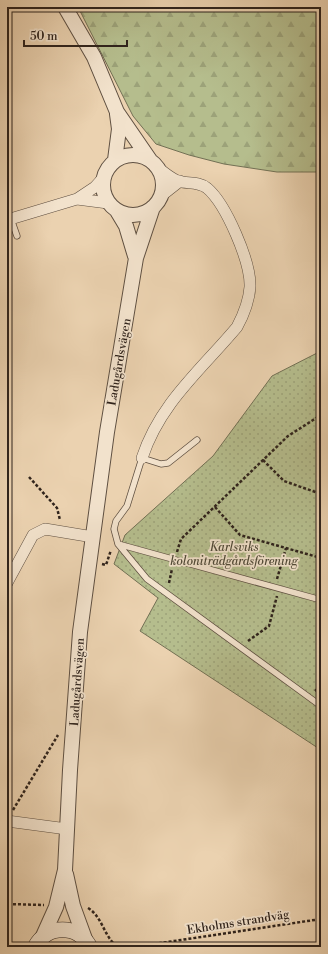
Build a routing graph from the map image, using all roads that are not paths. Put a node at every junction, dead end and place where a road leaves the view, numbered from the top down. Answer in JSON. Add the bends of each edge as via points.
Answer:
{"nodes":[{"id":1,"x":65,"y":7,"type":"edge"},
{"id":2,"x":117,"y":112,"type":"junction"},
{"id":3,"x":116,"y":160,"type":"junction"},
{"id":4,"x":154,"y":164,"type":"junction"},
{"id":5,"x":104,"y":177,"type":"junction"},
{"id":6,"x":180,"y":182,"type":"junction"},
{"id":7,"x":77,"y":199,"type":"junction"},
{"id":8,"x":157,"y":202,"type":"junction"},
{"id":9,"x":113,"y":207,"type":"junction"},
{"id":10,"x":9,"y":219,"type":"edge"},
{"id":11,"x":17,"y":236,"type":"dead end"},
{"id":12,"x":136,"y":258,"type":"junction"},
{"id":13,"x":197,"y":440,"type":"dead end"},
{"id":14,"x":142,"y":458,"type":"junction"},
{"id":15,"x":93,"y":537,"type":"junction"},
{"id":16,"x":118,"y":544,"type":"junction"},
{"id":17,"x":7,"y":583,"type":"edge"},
{"id":18,"x":321,"y":600,"type":"edge"},
{"id":19,"x":321,"y":706,"type":"edge"},
{"id":20,"x":8,"y":822,"type":"edge"},
{"id":21,"x":67,"y":828,"type":"junction"},
{"id":22,"x":65,"y":870,"type":"junction"},
{"id":23,"x":87,"y":943,"type":"edge"},
{"id":24,"x":37,"y":944,"type":"edge"}],
"edges":[{"from":1,"to":2,"type":"street","via":[[94,57]]},
{"from":2,"to":3,"type":"street"},
{"from":2,"to":4,"type":"street"},
{"from":3,"to":4,"type":"street","via":[[132,155]]},
{"from":3,"to":5,"type":"street","via":[[110,165]]},
{"from":4,"to":6,"type":"street"},
{"from":4,"to":8,"type":"street","via":[[162,178]]},
{"from":5,"to":7,"type":"street"},
{"from":5,"to":9,"type":"street","via":[[103,190]]},
{"from":6,"to":8,"type":"street"},
{"from":6,"to":14,"type":"street","via":[[188,181],[205,187],[220,202],[229,217],[243,254],[250,286],[245,313],[237,327],[167,407],[148,440]]},
{"from":7,"to":9,"type":"street"},
{"from":7,"to":10,"type":"street"},
{"from":8,"to":9,"type":"street","via":[[136,215]]},
{"from":8,"to":12,"type":"street","name":"Ladugårdsvägen","via":[[147,220]]},
{"from":9,"to":12,"type":"street","name":"Ladugårdsvägen","via":[[128,231]]},
{"from":10,"to":11,"type":"lane"},
{"from":12,"to":15,"type":"street","name":"Ladugårdsvägen","via":[[107,432]]},
{"from":13,"to":14,"type":"lane","via":[[168,463],[161,464]]},
{"from":14,"to":16,"type":"lane","via":[[127,506],[116,521],[114,529]]},
{"from":15,"to":17,"type":"street","via":[[45,529],[33,535]]},
{"from":15,"to":21,"type":"street","name":"Ladugårdsvägen","via":[[80,632]]},
{"from":16,"to":18,"type":"lane"},
{"from":16,"to":19,"type":"lane","via":[[147,580]]},
{"from":20,"to":21,"type":"street"},
{"from":21,"to":22,"type":"street","name":"Ladugårdsvägen"},
{"from":22,"to":23,"type":"street","name":"Ladugårdsvägen","via":[[71,899]]},
{"from":22,"to":24,"type":"street","name":"Ladugårdsvägen","via":[[56,906]]},
{"from":23,"to":24,"type":"main road","name":"Ladugårdsvägen","via":[[75,932],[64,929],[53,931]]}]}
